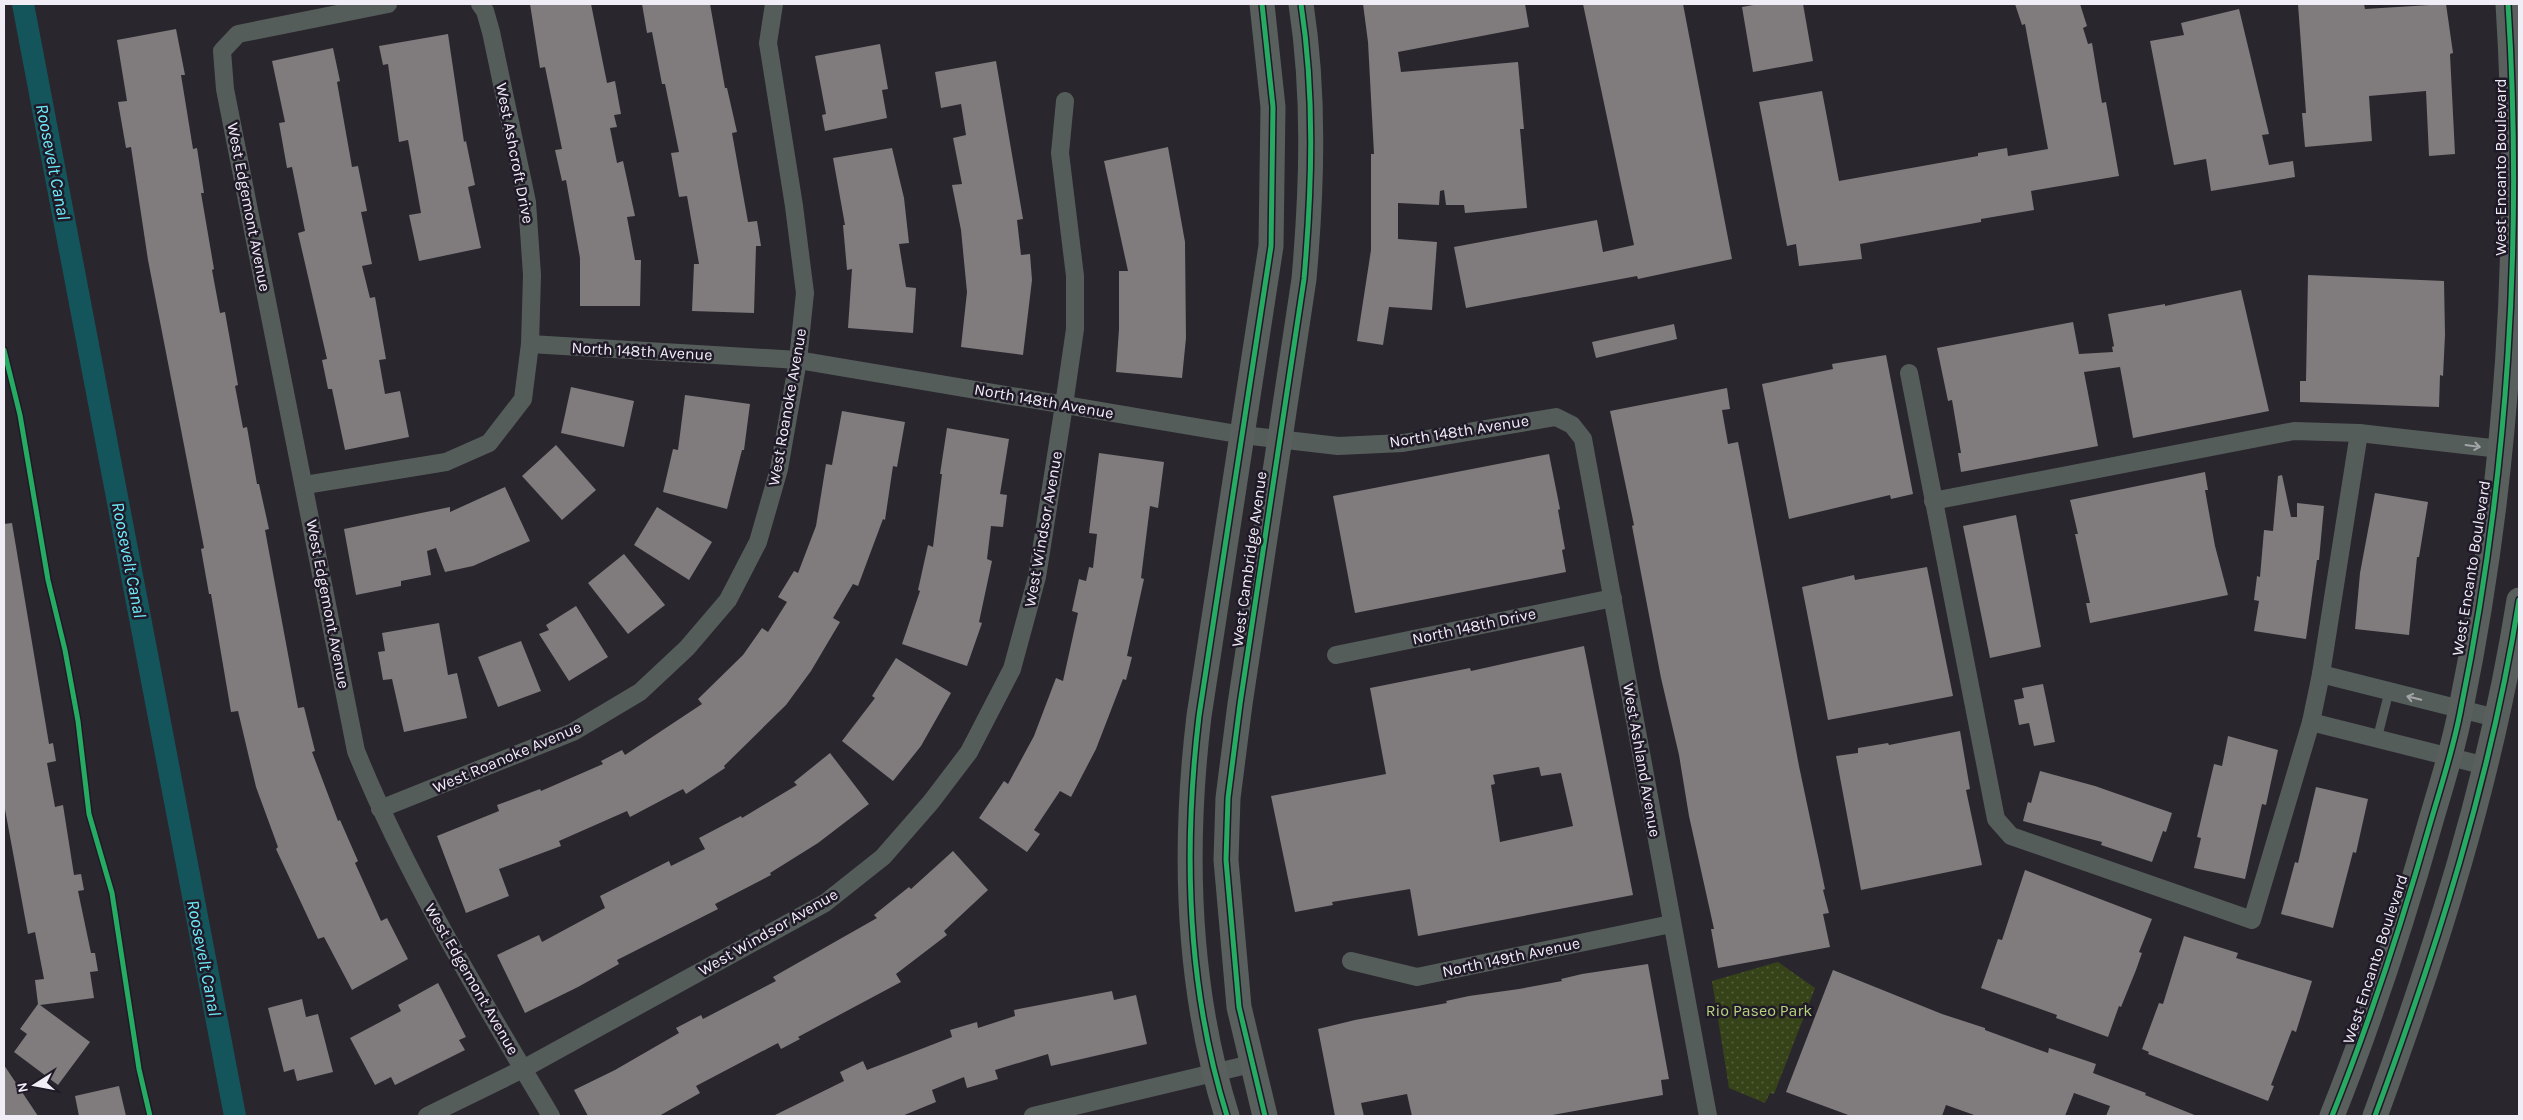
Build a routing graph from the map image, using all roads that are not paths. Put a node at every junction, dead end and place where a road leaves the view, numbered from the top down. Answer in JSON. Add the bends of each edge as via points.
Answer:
{"nodes":[{"id":1,"x":388,"y":4,"type":"edge"},
{"id":2,"x":480,"y":4,"type":"edge"},
{"id":3,"x":774,"y":4,"type":"edge"},
{"id":4,"x":1262,"y":4,"type":"edge"},
{"id":5,"x":1301,"y":4,"type":"edge"},
{"id":6,"x":2508,"y":4,"type":"edge"},
{"id":7,"x":1065,"y":101,"type":"dead end"},
{"id":8,"x":2517,"y":119,"type":"edge"},
{"id":9,"x":530,"y":344,"type":"junction"},
{"id":10,"x":798,"y":360,"type":"junction"},
{"id":11,"x":1909,"y":373,"type":"dead end"},
{"id":12,"x":1064,"y":404,"type":"junction"},
{"id":13,"x":1556,"y":417,"type":"joint"},
{"id":14,"x":2359,"y":433,"type":"junction"},
{"id":15,"x":1243,"y":435,"type":"junction"},
{"id":16,"x":1278,"y":439,"type":"junction"},
{"id":17,"x":2500,"y":449,"type":"junction"},
{"id":18,"x":305,"y":485,"type":"junction"},
{"id":19,"x":1933,"y":501,"type":"junction"},
{"id":20,"x":1613,"y":598,"type":"junction"},
{"id":21,"x":2519,"y":600,"type":"edge"},
{"id":22,"x":1336,"y":655,"type":"dead end"},
{"id":23,"x":2321,"y":674,"type":"junction"},
{"id":24,"x":2389,"y":692,"type":"junction"},
{"id":25,"x":2461,"y":710,"type":"junction"},
{"id":26,"x":2496,"y":718,"type":"junction"},
{"id":27,"x":2311,"y":722,"type":"junction"},
{"id":28,"x":2377,"y":739,"type":"junction"},
{"id":29,"x":2450,"y":757,"type":"junction"},
{"id":30,"x":2486,"y":766,"type":"junction"},
{"id":31,"x":380,"y":809,"type":"junction"},
{"id":32,"x":1671,"y":924,"type":"junction"},
{"id":33,"x":1351,"y":961,"type":"dead end"},
{"id":34,"x":1251,"y":1064,"type":"junction"},
{"id":35,"x":523,"y":1069,"type":"junction"},
{"id":36,"x":1215,"y":1071,"type":"junction"},
{"id":37,"x":427,"y":1116,"type":"edge"},
{"id":38,"x":551,"y":1116,"type":"edge"},
{"id":39,"x":1033,"y":1116,"type":"edge"},
{"id":40,"x":1226,"y":1116,"type":"edge"},
{"id":41,"x":1265,"y":1116,"type":"edge"},
{"id":42,"x":1708,"y":1116,"type":"edge"},
{"id":43,"x":2332,"y":1116,"type":"edge"},
{"id":44,"x":2375,"y":1116,"type":"edge"}],
"edges":[{"from":1,"to":18,"type":"street","name":"West Edgemont Avenue","via":[[238,34],[222,51],[225,89]]},
{"from":2,"to":9,"type":"street","name":"West Ashcroft Drive","via":[[491,32],[527,202],[532,275]]},
{"from":3,"to":10,"type":"street","name":"West Roanoke Avenue","via":[[768,43],[794,206],[804,293]]},
{"from":4,"to":15,"type":"street","name":"West Cambridge Avenue","via":[[1273,107],[1271,246]]},
{"from":5,"to":16,"type":"street","name":"West Cambridge Avenue","via":[[1310,102],[1309,208],[1304,279]]},
{"from":6,"to":8,"type":"street","name":"West Encanto Boulevard"},
{"from":7,"to":12,"type":"street","name":"West Windsor Avenue","via":[[1060,153],[1075,285],[1075,329]]},
{"from":8,"to":17,"type":"street","name":"West Encanto Boulevard","via":[[2513,263]]},
{"from":9,"to":10,"type":"street","name":"North 148th Avenue"},
{"from":9,"to":18,"type":"street","name":"West Ashcroft Drive","via":[[523,399],[489,443],[446,462]]},
{"from":10,"to":12,"type":"street","name":"North 148th Avenue"},
{"from":10,"to":31,"type":"street","name":"West Roanoke Avenue","via":[[779,469],[758,542],[728,600],[687,648],[640,692],[574,732]]},
{"from":11,"to":19,"type":"street"},
{"from":12,"to":15,"type":"street","name":"North 148th Avenue"},
{"from":12,"to":35,"type":"street","name":"West Windsor Avenue","via":[[1037,577],[1012,669],[968,752],[931,802],[883,856],[825,903]]},
{"from":13,"to":16,"type":"street","name":"North 148th Avenue","via":[[1403,443],[1338,446]]},
{"from":13,"to":20,"type":"street","name":"West Ashland Avenue","via":[[1572,425],[1583,439]]},
{"from":14,"to":17,"type":"street","one_way":true},
{"from":14,"to":19,"type":"street","via":[[2294,431]]},
{"from":14,"to":23,"type":"street"},
{"from":15,"to":16,"type":"street","name":"North 148th Avenue"},
{"from":15,"to":36,"type":"street","name":"West Cambridge Avenue","via":[[1199,716],[1191,805],[1196,963],[1202,1013]]},
{"from":16,"to":34,"type":"street","name":"West Cambridge Avenue","via":[[1228,798],[1226,860],[1229,908],[1239,1006]]},
{"from":17,"to":25,"type":"street","name":"West Encanto Boulevard","via":[[2487,561]]},
{"from":18,"to":31,"type":"street","name":"West Edgemont Avenue","via":[[356,751]]},
{"from":19,"to":27,"type":"street","via":[[1996,819],[2011,836],[2252,920]]},
{"from":20,"to":22,"type":"street","name":"North 148th Drive"},
{"from":20,"to":32,"type":"street","name":"West Ashland Avenue"},
{"from":21,"to":26,"type":"street"},
{"from":23,"to":24,"type":"street"},
{"from":23,"to":27,"type":"street"},
{"from":25,"to":24,"type":"street","one_way":true},
{"from":24,"to":28,"type":"lane"},
{"from":25,"to":26,"type":"street"},
{"from":25,"to":29,"type":"street","name":"West Encanto Boulevard"},
{"from":26,"to":30,"type":"street"},
{"from":27,"to":28,"type":"street"},
{"from":28,"to":29,"type":"street"},
{"from":29,"to":30,"type":"street"},
{"from":29,"to":43,"type":"street","name":"West Encanto Boulevard","via":[[2388,964]]},
{"from":30,"to":44,"type":"street","via":[[2442,927]]},
{"from":31,"to":35,"type":"street","name":"West Edgemont Avenue","via":[[418,884]]},
{"from":32,"to":33,"type":"street","name":"North 149th Avenue","via":[[1417,977]]},
{"from":32,"to":42,"type":"street","name":"West Ashland Avenue"},
{"from":34,"to":36,"type":"street"},
{"from":34,"to":41,"type":"street","name":"West Cambridge Avenue"},
{"from":35,"to":37,"type":"street","name":"West Windsor Avenue"},
{"from":35,"to":38,"type":"street","name":"West Edgemont Avenue"},
{"from":36,"to":39,"type":"street"},
{"from":36,"to":40,"type":"street","name":"West Cambridge Avenue"}]}
